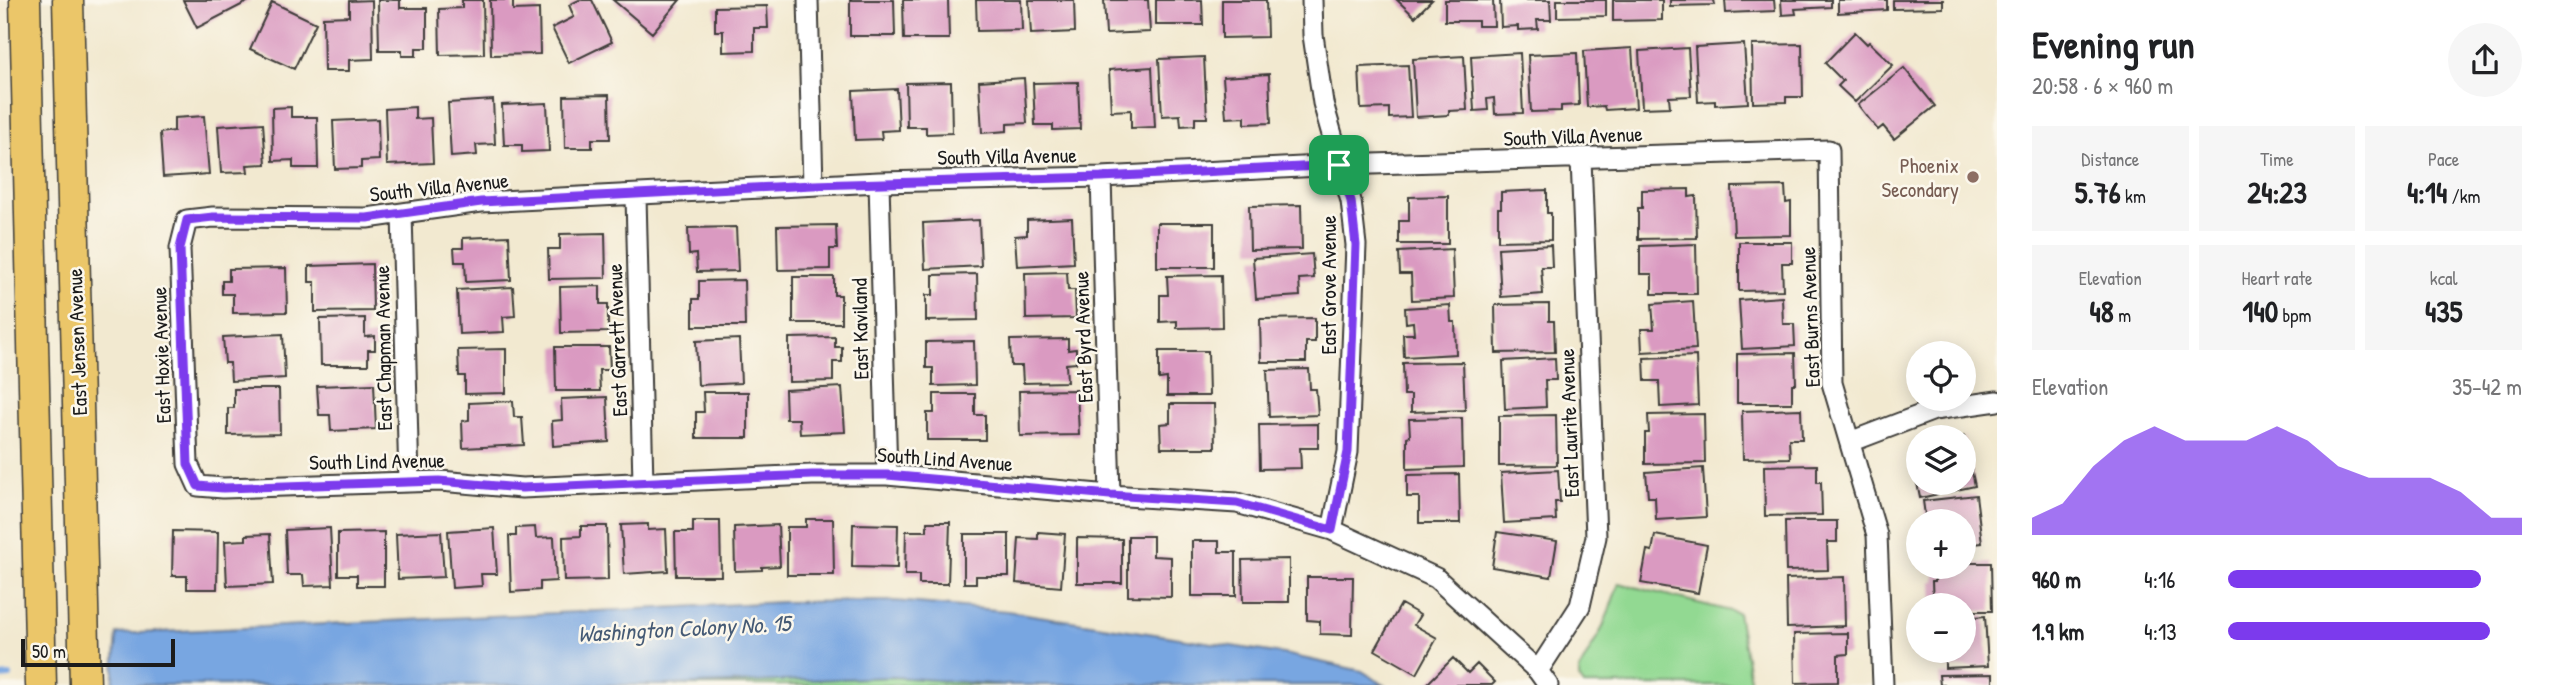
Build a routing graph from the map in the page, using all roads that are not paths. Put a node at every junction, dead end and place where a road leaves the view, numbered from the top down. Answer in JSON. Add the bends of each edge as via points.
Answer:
{"nodes":[{"id":1,"x":24,"y":0,"type":"edge"},
{"id":2,"x":68,"y":0,"type":"edge"},
{"id":3,"x":808,"y":0,"type":"edge"},
{"id":4,"x":1312,"y":0,"type":"edge"},
{"id":5,"x":1829,"y":150,"type":"joint"},
{"id":6,"x":1581,"y":159,"type":"junction"},
{"id":7,"x":1339,"y":165,"type":"junction"},
{"id":8,"x":1101,"y":177,"type":"junction"},
{"id":9,"x":879,"y":182,"type":"junction"},
{"id":10,"x":813,"y":185,"type":"junction"},
{"id":11,"x":636,"y":196,"type":"junction"},
{"id":12,"x":402,"y":213,"type":"junction"},
{"id":13,"x":187,"y":220,"type":"joint"},
{"id":14,"x":1997,"y":401,"type":"edge"},
{"id":15,"x":1850,"y":442,"type":"junction"},
{"id":16,"x":887,"y":475,"type":"junction"},
{"id":17,"x":409,"y":482,"type":"junction"},
{"id":18,"x":643,"y":483,"type":"junction"},
{"id":19,"x":198,"y":486,"type":"joint"},
{"id":20,"x":1110,"y":495,"type":"junction"},
{"id":21,"x":1332,"y":530,"type":"junction"},
{"id":22,"x":1543,"y":678,"type":"edge"},
{"id":23,"x":41,"y":685,"type":"edge"},
{"id":24,"x":85,"y":685,"type":"edge"},
{"id":25,"x":1883,"y":685,"type":"edge"}],
"edges":[{"from":1,"to":23,"type":"main road","name":"East Jensen Avenue"},
{"from":2,"to":24,"type":"main road","name":"East Jensen Avenue"},
{"from":3,"to":10,"type":"street"},
{"from":4,"to":7,"type":"street","name":"East Grove Avenue","via":[[1323,103]]},
{"from":5,"to":6,"type":"street","name":"South Villa Avenue"},
{"from":5,"to":15,"type":"street","name":"East Burns Avenue","via":[[1832,383]]},
{"from":6,"to":7,"type":"street","name":"South Villa Avenue"},
{"from":6,"to":22,"type":"street","name":"East Laurite Avenue","via":[[1596,537],[1580,606]]},
{"from":7,"to":8,"type":"street","name":"South Villa Avenue"},
{"from":7,"to":21,"type":"street","name":"East Grove Avenue","via":[[1351,201],[1356,245],[1348,452]]},
{"from":8,"to":9,"type":"street","name":"South Villa Avenue"},
{"from":8,"to":20,"type":"street","name":"East Byrd Avenue"},
{"from":9,"to":10,"type":"street","name":"South Villa Avenue"},
{"from":9,"to":16,"type":"street","name":"East Kaviland"},
{"from":10,"to":11,"type":"street","name":"South Villa Avenue"},
{"from":11,"to":12,"type":"street","name":"South Villa Avenue","via":[[481,202]]},
{"from":11,"to":18,"type":"street","name":"East Garrett Avenue"},
{"from":12,"to":13,"type":"street","name":"South Villa Avenue","via":[[367,218]]},
{"from":12,"to":17,"type":"street","name":"East Chapman Avenue"},
{"from":13,"to":19,"type":"street","name":"East Hoxie Avenue","via":[[180,248],[188,464]]},
{"from":14,"to":15,"type":"street","via":[[1934,411]]},
{"from":15,"to":25,"type":"street","name":"East Burns Avenue","via":[[1877,535]]},
{"from":16,"to":18,"type":"street","name":"South Lind Avenue"},
{"from":16,"to":20,"type":"street","name":"South Lind Avenue"},
{"from":17,"to":18,"type":"street","name":"South Lind Avenue","via":[[522,488]]},
{"from":17,"to":19,"type":"street","name":"South Lind Avenue"},
{"from":20,"to":21,"type":"street","name":"South Lind Avenue","via":[[1237,503]]},
{"from":21,"to":22,"type":"street","name":"South Lind Avenue","via":[[1436,578]]}]}
